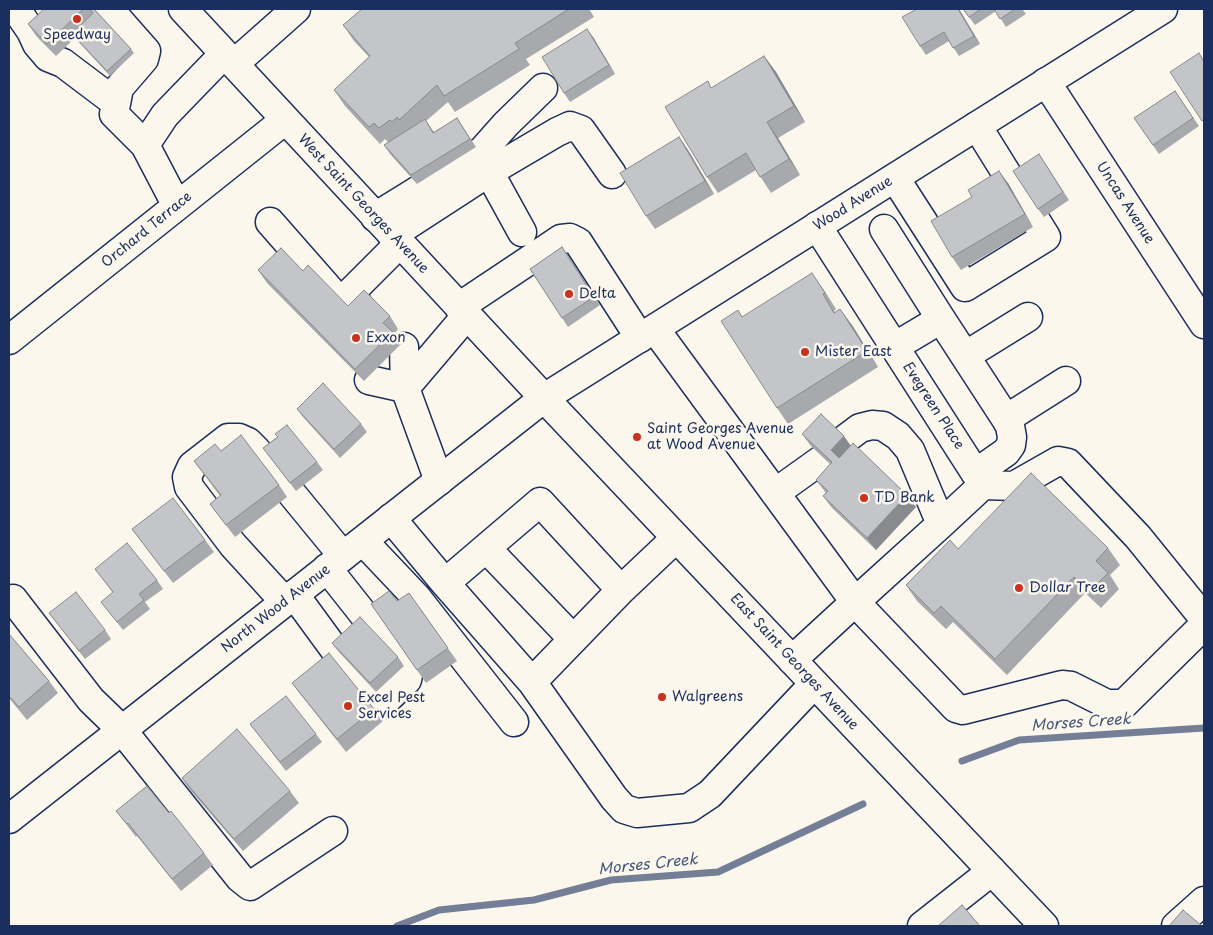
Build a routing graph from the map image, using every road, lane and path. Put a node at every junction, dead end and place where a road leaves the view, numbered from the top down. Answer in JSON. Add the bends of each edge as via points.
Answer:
{"nodes":[{"id":1,"x":16,"y":9,"type":"edge"},
{"id":2,"x":109,"y":9,"type":"edge"},
{"id":3,"x":183,"y":9,"type":"edge"},
{"id":4,"x":296,"y":9,"type":"edge"},
{"id":5,"x":1162,"y":9,"type":"edge"},
{"id":6,"x":229,"y":59,"type":"junction"},
{"id":7,"x":1046,"y":82,"type":"junction"},
{"id":8,"x":543,"y":88,"type":"dead end"},
{"id":9,"x":116,"y":102,"type":"junction"},
{"id":10,"x":285,"y":120,"type":"junction"},
{"id":11,"x":977,"y":126,"type":"junction"},
{"id":12,"x":145,"y":145,"type":"junction"},
{"id":13,"x":489,"y":172,"type":"junction"},
{"id":14,"x":612,"y":174,"type":"dead end"},
{"id":15,"x":895,"y":178,"type":"junction"},
{"id":16,"x":177,"y":206,"type":"junction"},
{"id":17,"x":270,"y":222,"type":"dead end"},
{"id":18,"x":817,"y":226,"type":"junction"},
{"id":19,"x":884,"y":229,"type":"dead end"},
{"id":20,"x":389,"y":232,"type":"junction"},
{"id":21,"x":522,"y":232,"type":"dead end"},
{"id":22,"x":463,"y":311,"type":"junction"},
{"id":23,"x":1028,"y":317,"type":"dead end"},
{"id":24,"x":941,"y":319,"type":"junction"},
{"id":25,"x":1204,"y":324,"type":"edge"},
{"id":26,"x":648,"y":333,"type":"junction"},
{"id":27,"x":9,"y":340,"type":"edge"},
{"id":28,"x":894,"y":346,"type":"junction"},
{"id":29,"x":397,"y":353,"type":"dead end"},
{"id":30,"x":965,"y":356,"type":"junction"},
{"id":31,"x":369,"y":380,"type":"dead end"},
{"id":32,"x":1066,"y":381,"type":"dead end"},
{"id":33,"x":405,"y":388,"type":"junction"},
{"id":34,"x":544,"y":398,"type":"junction"},
{"id":35,"x":1006,"y":419,"type":"junction"},
{"id":36,"x":844,"y":440,"type":"dead end"},
{"id":37,"x":824,"y":458,"type":"edge"},
{"id":38,"x":979,"y":479,"type":"junction"},
{"id":39,"x":439,"y":481,"type":"junction"},
{"id":40,"x":775,"y":493,"type":"junction"},
{"id":41,"x":391,"y":518,"type":"junction"},
{"id":42,"x":941,"y":524,"type":"junction"},
{"id":43,"x":676,"y":538,"type":"junction"},
{"id":44,"x":486,"y":548,"type":"junction"},
{"id":45,"x":344,"y":555,"type":"junction"},
{"id":46,"x":445,"y":583,"type":"junction"},
{"id":47,"x":622,"y":590,"type":"junction"},
{"id":48,"x":290,"y":598,"type":"junction"},
{"id":49,"x":855,"y":602,"type":"junction"},
{"id":50,"x":9,"y":603,"type":"edge"},
{"id":51,"x":574,"y":639,"type":"junction"},
{"id":52,"x":792,"y":660,"type":"junction"},
{"id":53,"x":532,"y":682,"type":"junction"},
{"id":54,"x":814,"y":684,"type":"junction"},
{"id":55,"x":514,"y":722,"type":"dead end"},
{"id":56,"x":122,"y":730,"type":"junction"},
{"id":57,"x":9,"y":819,"type":"edge"},
{"id":58,"x":333,"y":831,"type":"dead end"},
{"id":59,"x":992,"y":871,"type":"junction"},
{"id":60,"x":1204,"y":901,"type":"edge"},
{"id":61,"x":922,"y":926,"type":"edge"},
{"id":62,"x":1044,"y":926,"type":"edge"},
{"id":63,"x":1176,"y":926,"type":"edge"}],
"edges":[{"from":1,"to":9,"type":"main road","via":[[48,57],[63,63]]},
{"from":2,"to":9,"type":"main road","via":[[146,51],[144,59],[119,88]]},
{"from":3,"to":6,"type":"main road","name":"West Saint Georges Avenue"},
{"from":4,"to":6,"type":"main road"},
{"from":5,"to":7,"type":"main road","name":"Wood Avenue"},
{"from":6,"to":10,"type":"main road","name":"West Saint Georges Avenue"},
{"from":6,"to":12,"type":"main road","via":[[165,116]]},
{"from":7,"to":11,"type":"main road","name":"Wood Avenue"},
{"from":7,"to":25,"type":"main road","name":"Uncas Avenue"},
{"from":8,"to":20,"type":"main road","via":[[482,151]]},
{"from":9,"to":12,"type":"main road","via":[[114,114]]},
{"from":10,"to":16,"type":"main road","name":"Orchard Terrace"},
{"from":10,"to":20,"type":"main road","name":"West Saint Georges Avenue"},
{"from":11,"to":15,"type":"main road","name":"Wood Avenue"},
{"from":11,"to":15,"type":"main road","via":[[1046,237],[965,287]]},
{"from":12,"to":16,"type":"main road"},
{"from":13,"to":14,"type":"main road","via":[[570,126],[581,130]]},
{"from":13,"to":20,"type":"main road"},
{"from":13,"to":21,"type":"main road"},
{"from":15,"to":18,"type":"main road","name":"Wood Avenue"},
{"from":16,"to":27,"type":"main road","name":"Orchard Terrace"},
{"from":17,"to":20,"type":"main road","via":[[351,309]]},
{"from":18,"to":26,"type":"main road","name":"Wood Avenue"},
{"from":18,"to":28,"type":"main road","name":"Evegreen Place"},
{"from":19,"to":24,"type":"main road"},
{"from":20,"to":22,"type":"main road","name":"West Saint Georges Avenue"},
{"from":22,"to":26,"type":"main road","via":[[560,239],[570,238],[578,242]]},
{"from":22,"to":33,"type":"main road"},
{"from":22,"to":34,"type":"main road","name":"West Saint Georges Avenue"},
{"from":23,"to":30,"type":"main road"},
{"from":24,"to":28,"type":"main road"},
{"from":24,"to":30,"type":"main road"},
{"from":26,"to":34,"type":"main road","name":"Wood Avenue"},
{"from":26,"to":40,"type":"main road"},
{"from":28,"to":38,"type":"main road","name":"Evegreen Place"},
{"from":29,"to":33,"type":"main road"},
{"from":30,"to":35,"type":"main road"},
{"from":31,"to":33,"type":"main road"},
{"from":32,"to":35,"type":"main road"},
{"from":33,"to":39,"type":"main road"},
{"from":34,"to":39,"type":"main road","name":"North Wood Avenue"},
{"from":34,"to":43,"type":"main road","name":"East Saint Georges Avenue"},
{"from":35,"to":38,"type":"main road","via":[[1010,426],[1011,445]]},
{"from":36,"to":42,"type":"main road","via":[[872,424],[883,426],[898,436],[910,450]]},
{"from":37,"to":40,"type":"main road"},
{"from":38,"to":42,"type":"main road"},
{"from":38,"to":49,"type":"main road","via":[[1014,486],[1058,460],[1068,463],[1138,538],[1202,616],[1203,626],[1124,704],[1107,704],[1071,686],[1062,685],[963,710],[956,708]]},
{"from":39,"to":41,"type":"main road","name":"North Wood Avenue"},
{"from":40,"to":49,"type":"main road"},
{"from":41,"to":45,"type":"main road","name":"North Wood Avenue"},
{"from":41,"to":46,"type":"main road"},
{"from":42,"to":49,"type":"main road"},
{"from":43,"to":47,"type":"main road"},
{"from":43,"to":52,"type":"main road","name":"East Saint Georges Avenue"},
{"from":44,"to":46,"type":"main road"},
{"from":44,"to":47,"type":"main road","via":[[540,502]]},
{"from":44,"to":51,"type":"main road"},
{"from":45,"to":48,"type":"main road","name":"North Wood Avenue"},
{"from":45,"to":48,"type":"main road","via":[[408,675],[407,680],[384,702],[373,702]]},
{"from":45,"to":48,"type":"main road","via":[[248,442],[228,438],[192,466],[187,477],[189,487],[233,545]]},
{"from":45,"to":55,"type":"main road","via":[[417,598]]},
{"from":46,"to":53,"type":"main road"},
{"from":47,"to":51,"type":"main road"},
{"from":48,"to":56,"type":"main road","name":"North Wood Avenue"},
{"from":49,"to":52,"type":"main road"},
{"from":50,"to":56,"type":"main road","via":[[13,600],[91,700]]},
{"from":51,"to":53,"type":"main road"},
{"from":52,"to":54,"type":"main road","name":"East Saint Georges Avenue"},
{"from":53,"to":54,"type":"main road","via":[[614,798],[624,809],[637,813],[689,808],[710,794]]},
{"from":54,"to":59,"type":"main road","name":"East Saint Georges Avenue"},
{"from":56,"to":57,"type":"main road","name":"North Wood Avenue"},
{"from":56,"to":58,"type":"main road","via":[[227,863],[250,886]]},
{"from":59,"to":61,"type":"main road"},
{"from":59,"to":62,"type":"main road","name":"East Saint Georges Avenue"},
{"from":60,"to":63,"type":"main road"}]}
